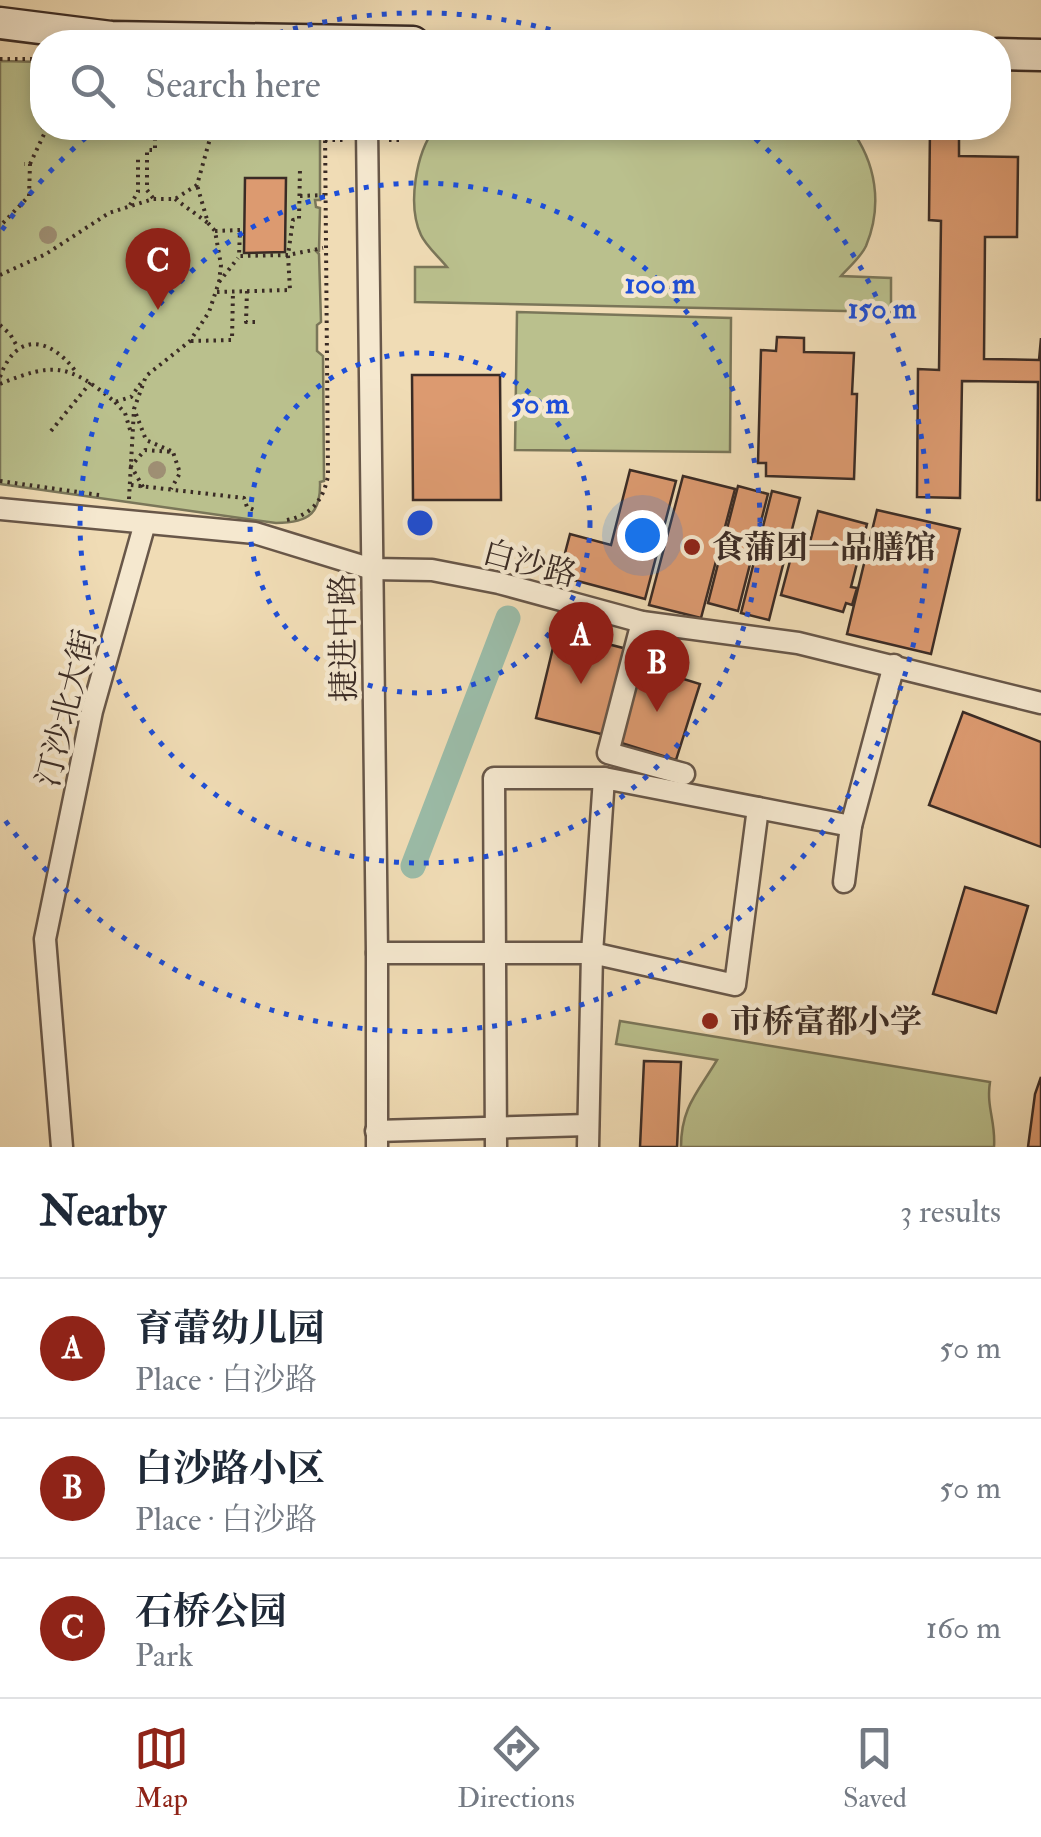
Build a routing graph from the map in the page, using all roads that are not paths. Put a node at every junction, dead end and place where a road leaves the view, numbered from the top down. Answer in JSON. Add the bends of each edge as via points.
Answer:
{"nodes":[{"id":1,"x":0,"y":23,"type":"edge"},
{"id":2,"x":45,"y":29,"type":"edge"},
{"id":3,"x":1011,"y":54,"type":"edge"},
{"id":4,"x":1041,"y":55,"type":"edge"},
{"id":5,"x":367,"y":140,"type":"edge"},
{"id":6,"x":0,"y":509,"type":"edge"},
{"id":7,"x":145,"y":523,"type":"junction"},
{"id":8,"x":372,"y":569,"type":"junction"},
{"id":9,"x":642,"y":622,"type":"junction"},
{"id":10,"x":894,"y":665,"type":"junction"},
{"id":11,"x":1041,"y":703,"type":"edge"},
{"id":12,"x":684,"y":774,"type":"dead end"},
{"id":13,"x":604,"y":778,"type":"junction"},
{"id":14,"x":758,"y":808,"type":"junction"},
{"id":15,"x":851,"y":826,"type":"junction"},
{"id":16,"x":844,"y":882,"type":"dead end"},
{"id":17,"x":496,"y":952,"type":"junction"},
{"id":18,"x":377,"y":953,"type":"junction"},
{"id":19,"x":592,"y":953,"type":"junction"},
{"id":20,"x":588,"y":1125,"type":"junction"},
{"id":21,"x":496,"y":1136,"type":"edge"},
{"id":22,"x":376,"y":1139,"type":"edge"},
{"id":23,"x":62,"y":1147,"type":"edge"},
{"id":24,"x":588,"y":1147,"type":"edge"}],
"edges":[{"from":1,"to":2,"type":"main road"},
{"from":3,"to":4,"type":"main road"},
{"from":5,"to":8,"type":"street","name":"捷进中路"},
{"from":6,"to":7,"type":"street","name":"白沙路"},
{"from":7,"to":8,"type":"street","name":"白沙路","via":[[256,534]]},
{"from":7,"to":23,"type":"street","name":"汀沙北大街","via":[[92,712],[46,939]]},
{"from":8,"to":9,"type":"street","name":"白沙路","via":[[432,570]]},
{"from":8,"to":18,"type":"street","name":"捷进中路"},
{"from":9,"to":10,"type":"street","name":"白沙路","via":[[798,643]]},
{"from":9,"to":12,"type":"street","via":[[608,753]]},
{"from":10,"to":11,"type":"street","name":"白沙路"},
{"from":10,"to":15,"type":"street"},
{"from":13,"to":14,"type":"street"},
{"from":13,"to":17,"type":"street","via":[[494,778]]},
{"from":13,"to":19,"type":"street"},
{"from":14,"to":15,"type":"street"},
{"from":14,"to":19,"type":"street","via":[[735,985]]},
{"from":15,"to":16,"type":"street"},
{"from":17,"to":18,"type":"street"},
{"from":17,"to":19,"type":"street"},
{"from":17,"to":21,"type":"street"},
{"from":18,"to":22,"type":"street","name":"捷进中路"},
{"from":19,"to":20,"type":"street"},
{"from":20,"to":21,"type":"street"},
{"from":20,"to":24,"type":"street"},
{"from":21,"to":22,"type":"street"}]}
